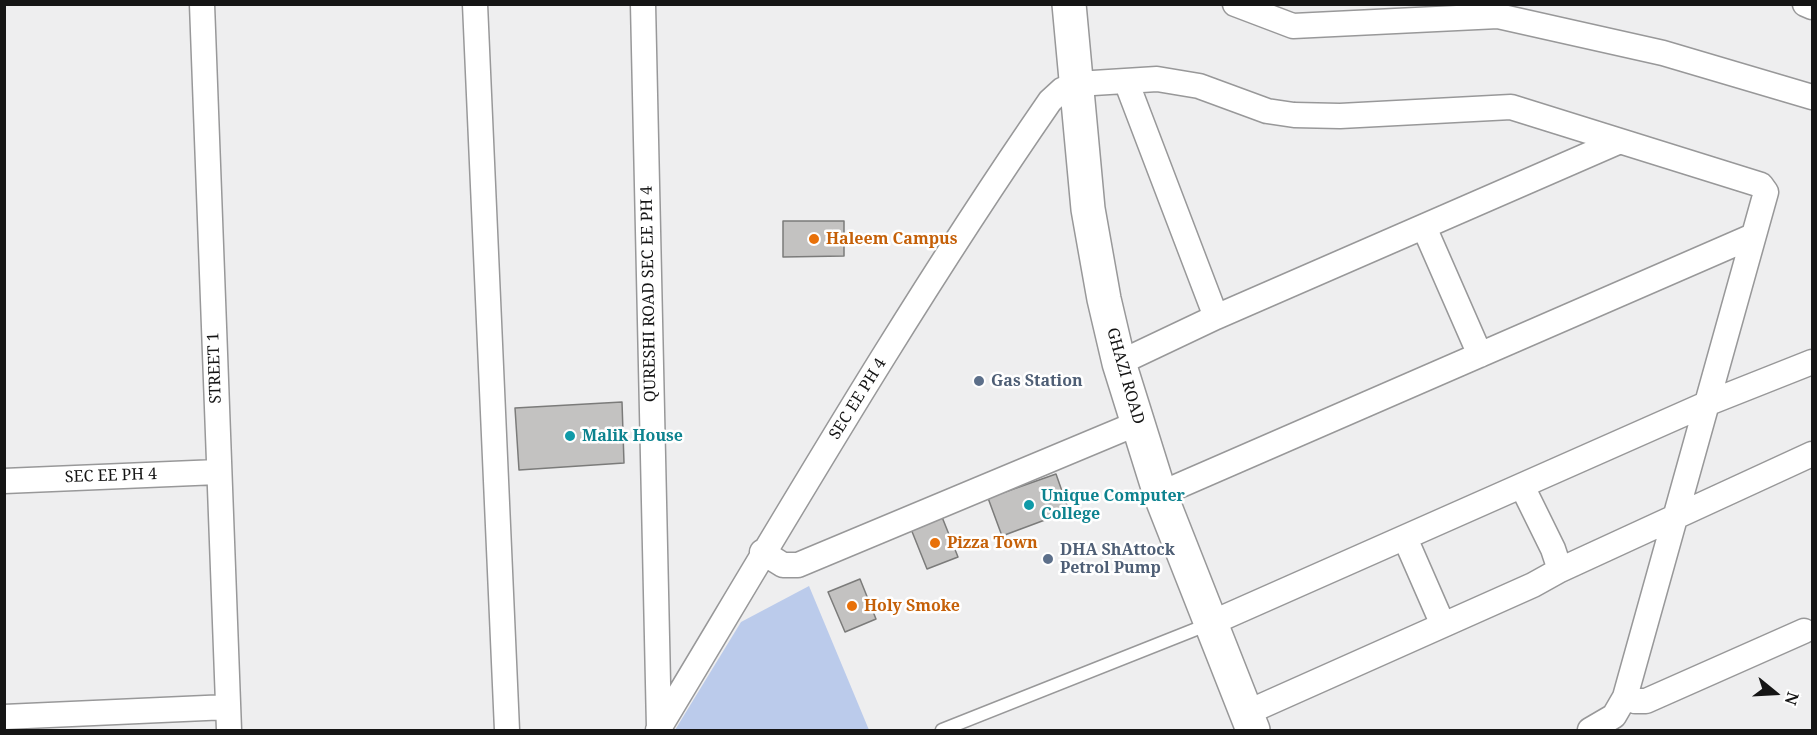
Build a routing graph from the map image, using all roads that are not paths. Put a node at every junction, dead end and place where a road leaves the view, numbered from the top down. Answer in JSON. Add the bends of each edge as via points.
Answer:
{"nodes":[{"id":1,"x":202,"y":4,"type":"edge"},
{"id":2,"x":475,"y":4,"type":"edge"},
{"id":3,"x":643,"y":4,"type":"edge"},
{"id":4,"x":1069,"y":4,"type":"edge"},
{"id":5,"x":1235,"y":4,"type":"edge"},
{"id":6,"x":1805,"y":4,"type":"edge"},
{"id":7,"x":1812,"y":7,"type":"edge"},
{"id":8,"x":1126,"y":81,"type":"junction"},
{"id":9,"x":1077,"y":84,"type":"junction"},
{"id":10,"x":1812,"y":97,"type":"edge"},
{"id":11,"x":1620,"y":141,"type":"junction"},
{"id":12,"x":1424,"y":227,"type":"junction"},
{"id":13,"x":1753,"y":236,"type":"junction"},
{"id":14,"x":1216,"y":317,"type":"junction"},
{"id":15,"x":1479,"y":355,"type":"junction"},
{"id":16,"x":1812,"y":362,"type":"edge"},
{"id":17,"x":1119,"y":363,"type":"junction"},
{"id":18,"x":1706,"y":404,"type":"junction"},
{"id":19,"x":1138,"y":423,"type":"junction"},
{"id":20,"x":1812,"y":454,"type":"edge"},
{"id":21,"x":218,"y":472,"type":"junction"},
{"id":22,"x":4,"y":481,"type":"edge"},
{"id":23,"x":1522,"y":486,"type":"junction"},
{"id":24,"x":1160,"y":494,"type":"junction"},
{"id":25,"x":1674,"y":517,"type":"junction"},
{"id":26,"x":1405,"y":538,"type":"junction"},
{"id":27,"x":762,"y":552,"type":"junction"},
{"id":28,"x":1560,"y":570,"type":"junction"},
{"id":29,"x":1209,"y":624,"type":"junction"},
{"id":30,"x":1443,"y":624,"type":"junction"},
{"id":31,"x":1804,"y":631,"type":"dead end"},
{"id":32,"x":1625,"y":697,"type":"junction"},
{"id":33,"x":4,"y":717,"type":"edge"},
{"id":34,"x":228,"y":719,"type":"edge"},
{"id":35,"x":1249,"y":722,"type":"edge"},
{"id":36,"x":658,"y":729,"type":"edge"},
{"id":37,"x":1598,"y":729,"type":"edge"},
{"id":38,"x":507,"y":730,"type":"edge"},
{"id":39,"x":942,"y":730,"type":"edge"}],
"edges":[{"from":1,"to":21,"type":"street","name":"STREET 1"},
{"from":2,"to":38,"type":"street"},
{"from":3,"to":36,"type":"street","name":"QURESHI ROAD SEC EE PH 4"},
{"from":4,"to":9,"type":"main road","name":"GHAZI ROAD"},
{"from":5,"to":10,"type":"street","via":[[1293,26],[1498,16],[1663,53]]},
{"from":6,"to":7,"type":"street"},
{"from":8,"to":9,"type":"street"},
{"from":8,"to":11,"type":"street","via":[[1178,81],[1226,94],[1267,111],[1294,115],[1511,108]]},
{"from":8,"to":14,"type":"street"},
{"from":9,"to":17,"type":"main road","name":"GHAZI ROAD","via":[[1088,209]]},
{"from":9,"to":27,"type":"street","name":"SEC EE PH 4","via":[[1050,101],[986,193]]},
{"from":11,"to":12,"type":"street"},
{"from":11,"to":13,"type":"street","via":[[1761,185],[1766,192]]},
{"from":12,"to":14,"type":"street"},
{"from":12,"to":15,"type":"street"},
{"from":13,"to":15,"type":"street"},
{"from":13,"to":18,"type":"street"},
{"from":14,"to":17,"type":"street"},
{"from":15,"to":24,"type":"street"},
{"from":16,"to":18,"type":"street"},
{"from":17,"to":19,"type":"main road","name":"GHAZI ROAD"},
{"from":18,"to":23,"type":"street"},
{"from":18,"to":25,"type":"street"},
{"from":19,"to":24,"type":"main road","name":"GHAZI ROAD"},
{"from":19,"to":27,"type":"street","via":[[798,565],[783,565]]},
{"from":20,"to":25,"type":"street"},
{"from":21,"to":22,"type":"street","name":"SEC EE PH 4"},
{"from":21,"to":34,"type":"street","name":"STREET 1"},
{"from":23,"to":26,"type":"street"},
{"from":23,"to":28,"type":"street"},
{"from":24,"to":29,"type":"main road","name":"GHAZI ROAD"},
{"from":25,"to":28,"type":"street"},
{"from":25,"to":32,"type":"street"},
{"from":26,"to":29,"type":"street"},
{"from":26,"to":30,"type":"street"},
{"from":27,"to":36,"type":"street","name":"SEC EE PH 4"},
{"from":28,"to":30,"type":"street"},
{"from":29,"to":35,"type":"main road","name":"GHAZI ROAD"},
{"from":29,"to":39,"type":"lane"},
{"from":30,"to":35,"type":"street"},
{"from":31,"to":32,"type":"street","via":[[1646,701]]},
{"from":32,"to":37,"type":"street","via":[[1614,716]]},
{"from":33,"to":34,"type":"street"}]}
